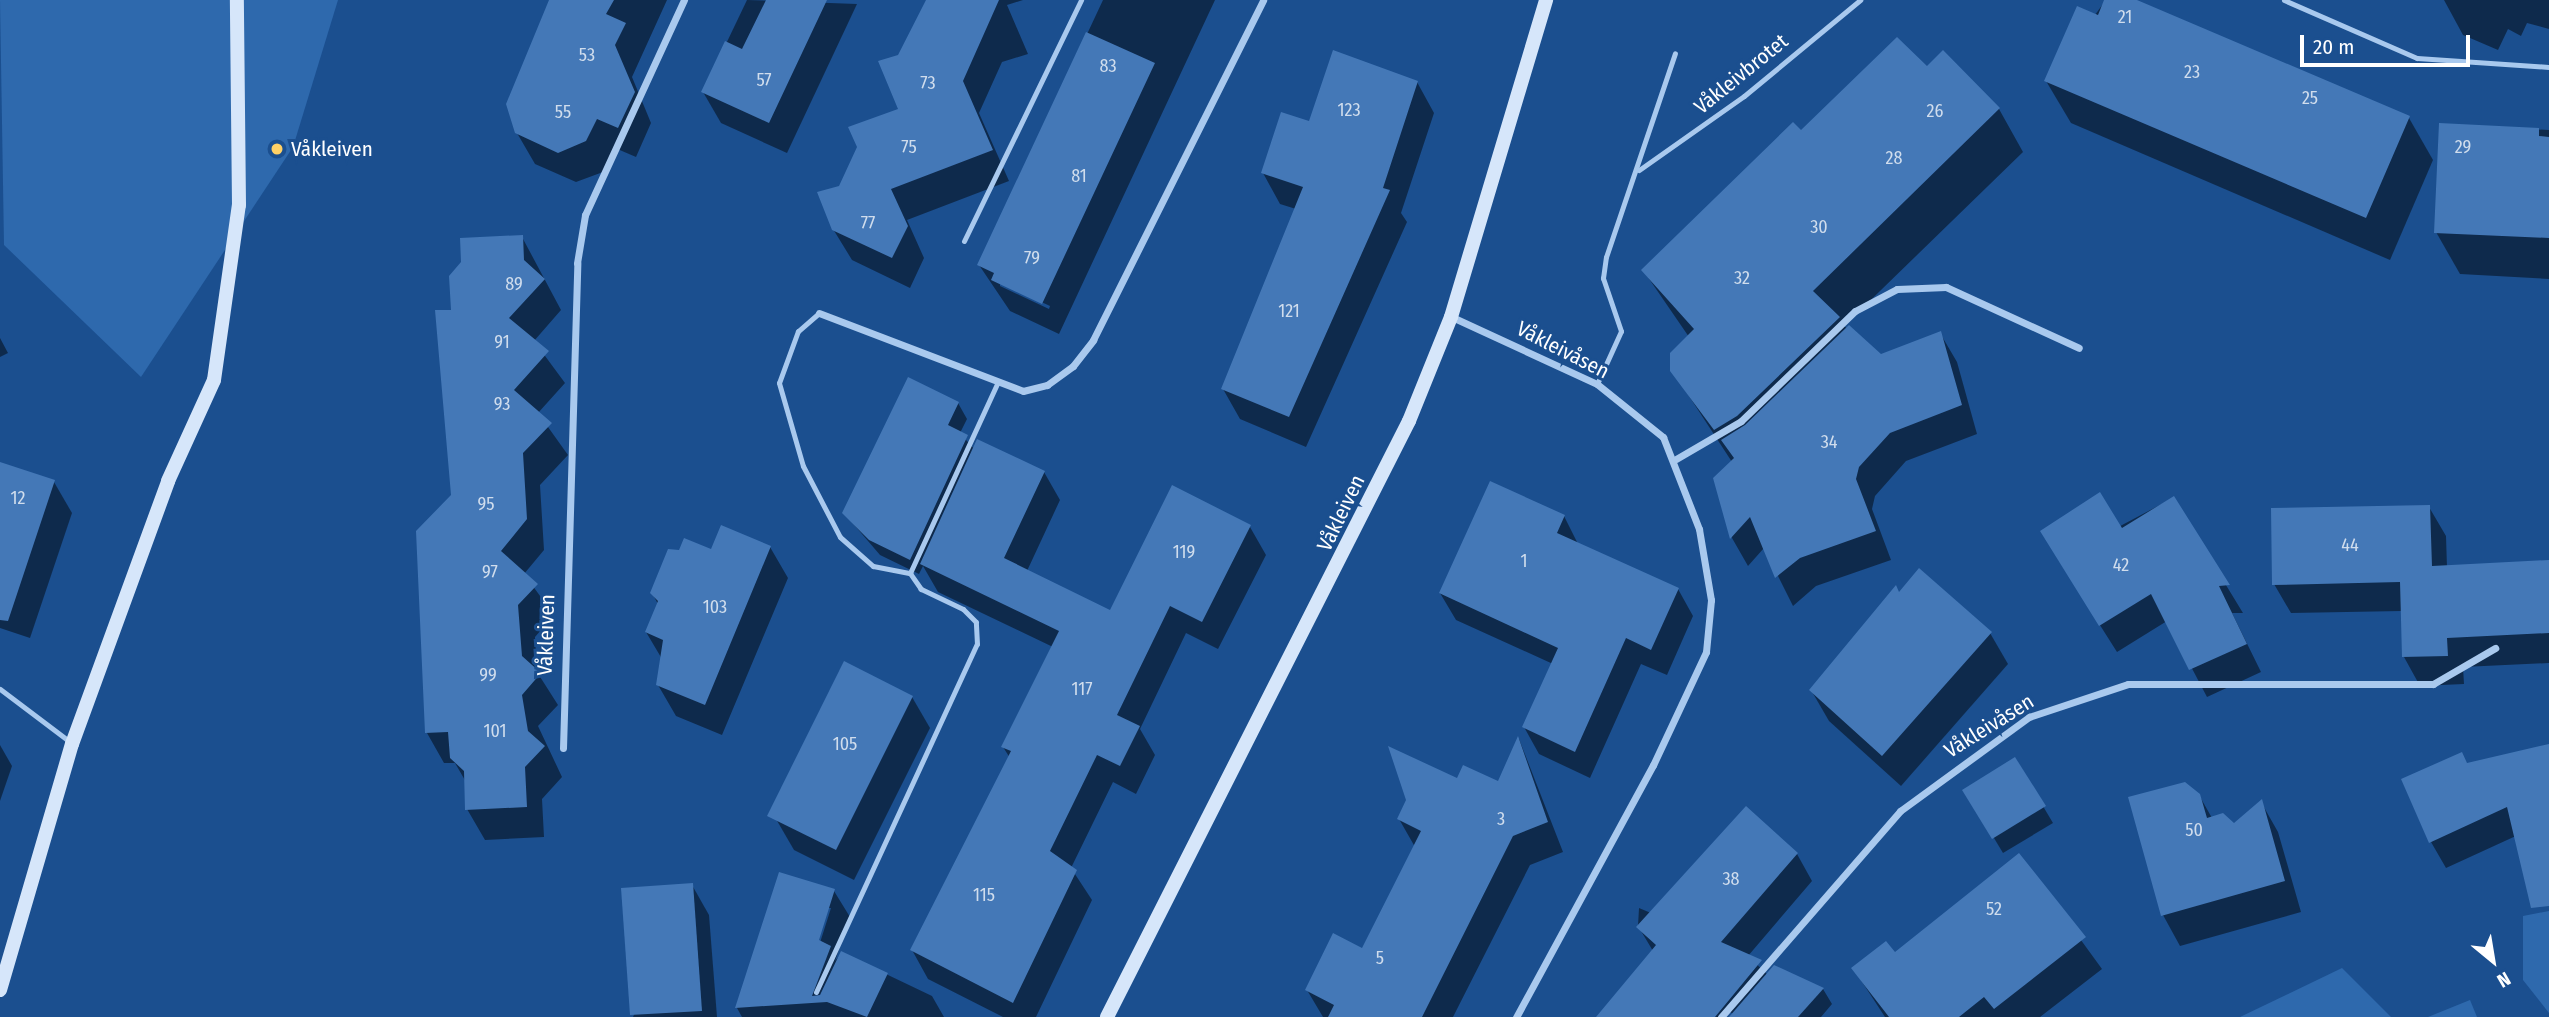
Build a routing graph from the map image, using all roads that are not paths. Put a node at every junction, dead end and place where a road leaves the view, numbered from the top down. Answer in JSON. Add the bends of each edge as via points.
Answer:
{"nodes":[{"id":1,"x":237,"y":0,"type":"edge"},
{"id":2,"x":684,"y":0,"type":"edge"},
{"id":3,"x":1081,"y":0,"type":"edge"},
{"id":4,"x":1263,"y":0,"type":"edge"},
{"id":5,"x":1546,"y":0,"type":"edge"},
{"id":6,"x":1860,"y":0,"type":"edge"},
{"id":7,"x":2284,"y":0,"type":"edge"},
{"id":8,"x":1675,"y":52,"type":"dead end"},
{"id":9,"x":2549,"y":67,"type":"edge"},
{"id":10,"x":1639,"y":170,"type":"junction"},
{"id":11,"x":964,"y":241,"type":"dead end"},
{"id":12,"x":819,"y":313,"type":"joint"},
{"id":13,"x":1451,"y":317,"type":"junction"},
{"id":14,"x":2079,"y":348,"type":"dead end"},
{"id":15,"x":997,"y":384,"type":"junction"},
{"id":16,"x":1597,"y":384,"type":"junction"},
{"id":17,"x":1676,"y":459,"type":"junction"},
{"id":18,"x":911,"y":573,"type":"junction"},
{"id":19,"x":2495,"y":648,"type":"dead end"},
{"id":20,"x":0,"y":689,"type":"edge"},
{"id":21,"x":72,"y":744,"type":"junction"},
{"id":22,"x":563,"y":748,"type":"dead end"},
{"id":23,"x":0,"y":990,"type":"edge"},
{"id":24,"x":816,"y":992,"type":"dead end"},
{"id":25,"x":1107,"y":1017,"type":"edge"},
{"id":26,"x":1516,"y":1017,"type":"edge"},
{"id":27,"x":1721,"y":1017,"type":"edge"}],
"edges":[{"from":1,"to":21,"type":"street","via":[[239,205],[214,380],[169,481]]},
{"from":2,"to":22,"type":"street","name":"Våkleiven","via":[[584,215],[577,263]]},
{"from":3,"to":11,"type":"lane"},
{"from":4,"to":15,"type":"street","via":[[1093,340],[1073,366],[1047,385],[1023,391]]},
{"from":5,"to":13,"type":"street","name":"Våkleiven"},
{"from":6,"to":10,"type":"lane","name":"Våkleivbrotet","via":[[1744,96]]},
{"from":7,"to":9,"type":"lane","via":[[2417,58]]},
{"from":8,"to":10,"type":"lane"},
{"from":10,"to":16,"type":"lane","via":[[1606,257],[1603,278],[1621,331]]},
{"from":12,"to":15,"type":"street","via":[[926,349]]},
{"from":12,"to":18,"type":"lane","via":[[798,331],[779,383],[803,466],[840,537],[873,566]]},
{"from":13,"to":16,"type":"street","name":"Våkleivåsen"},
{"from":13,"to":25,"type":"street","name":"Våkleiven","via":[[1334,575]]},
{"from":14,"to":17,"type":"street","via":[[1946,287],[1897,289],[1855,311],[1741,421]]},
{"from":15,"to":18,"type":"lane"},
{"from":16,"to":17,"type":"street","name":"Våkleivåsen","via":[[1641,415]]},
{"from":17,"to":26,"type":"street","name":"Våkleivåsen","via":[[1699,529],[1711,600],[1706,652],[1653,765]]},
{"from":18,"to":24,"type":"lane","via":[[921,589],[963,609],[976,622],[977,645]]},
{"from":19,"to":27,"type":"street","name":"Våkleivåsen","via":[[2433,684],[2128,684],[2029,717],[1900,811]]},
{"from":20,"to":21,"type":"lane"},
{"from":21,"to":23,"type":"street"}]}
